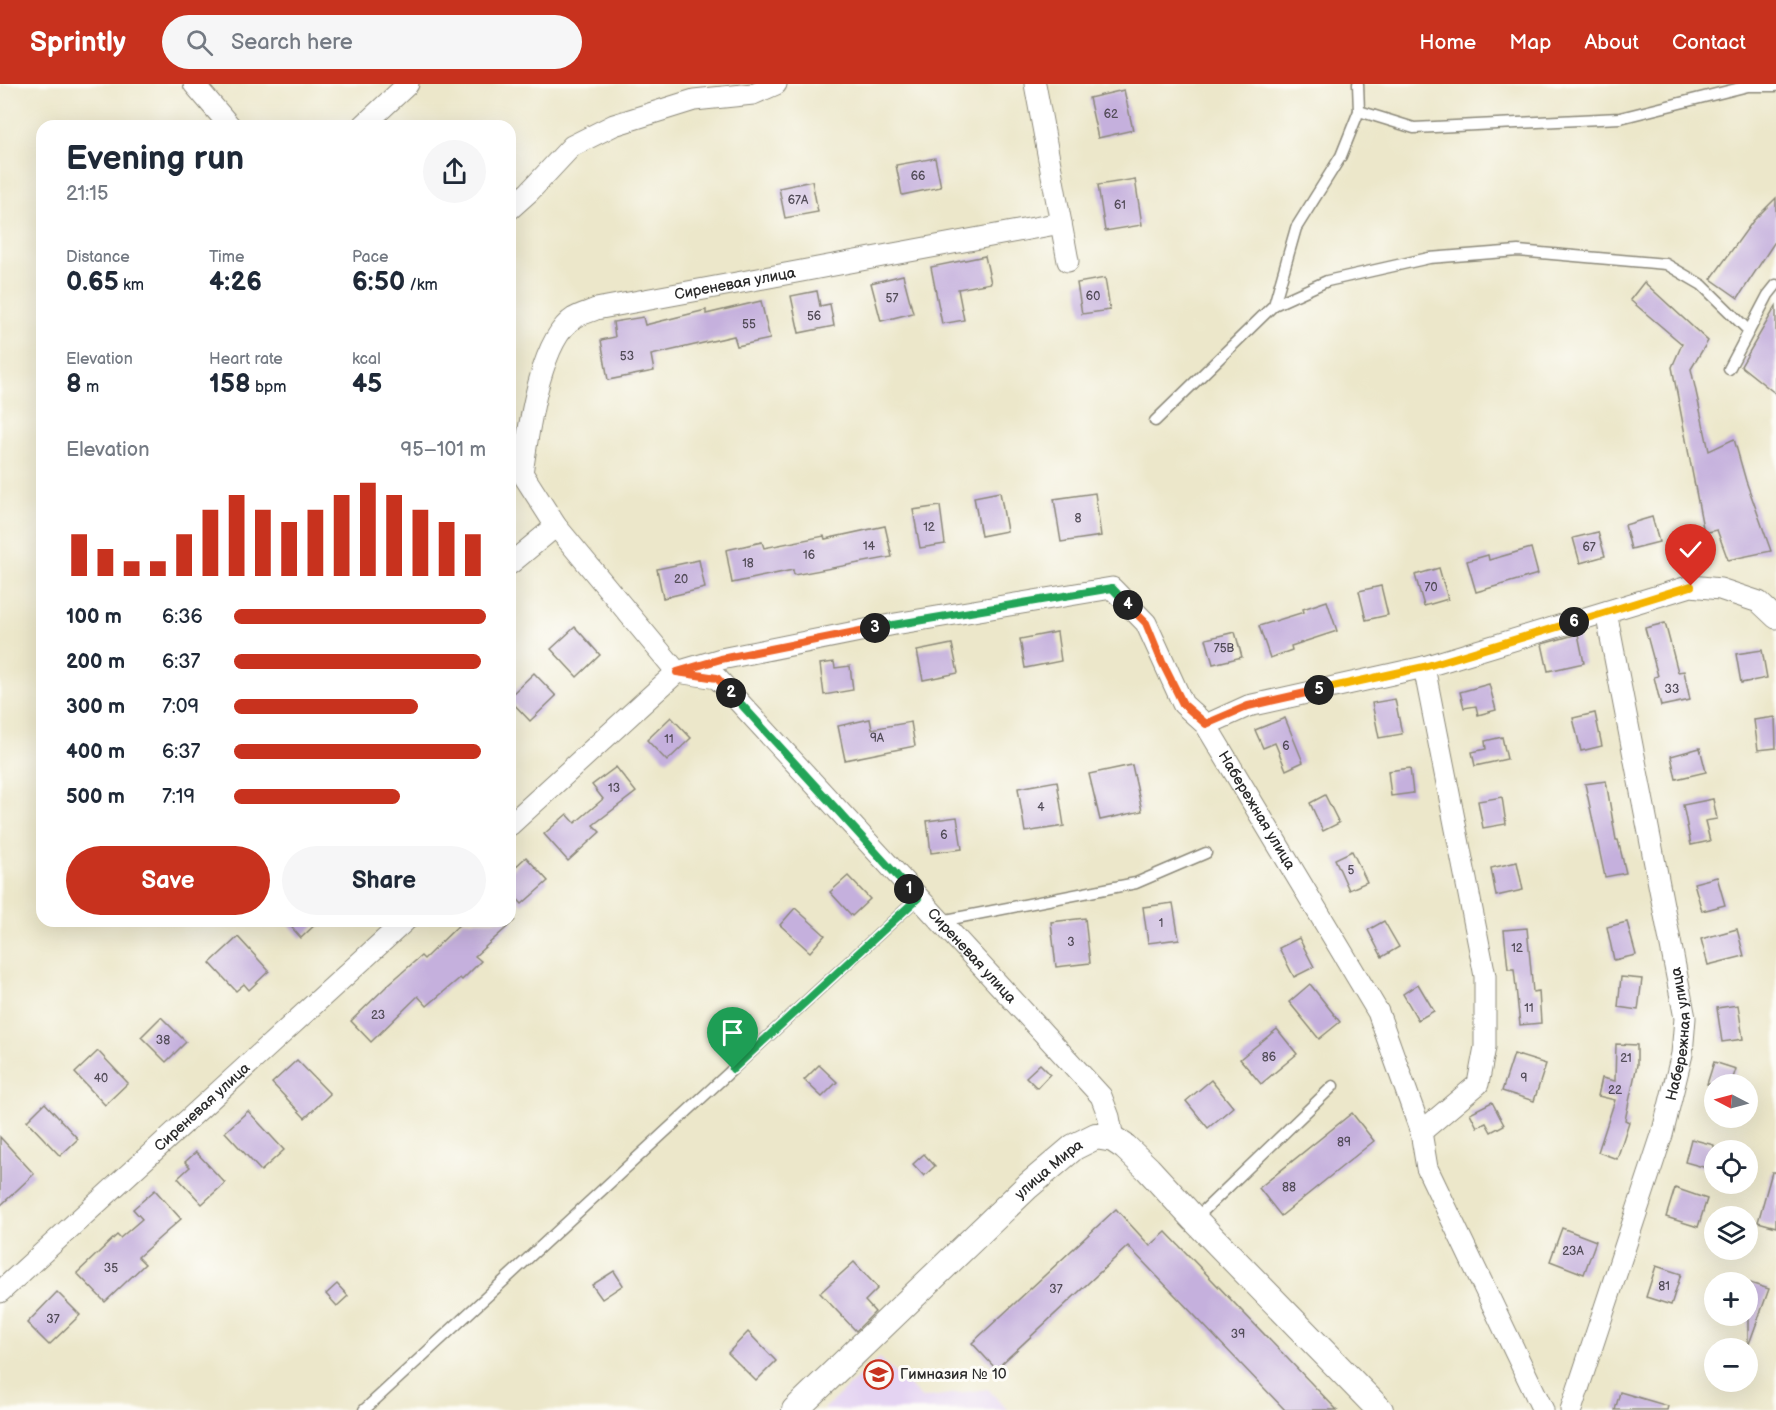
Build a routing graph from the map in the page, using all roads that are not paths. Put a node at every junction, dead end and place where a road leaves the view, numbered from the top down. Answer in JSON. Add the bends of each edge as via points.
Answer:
{"nodes":[{"id":1,"x":194,"y":84,"type":"edge"},
{"id":2,"x":408,"y":84,"type":"edge"},
{"id":3,"x":776,"y":84,"type":"edge"},
{"id":4,"x":1035,"y":84,"type":"edge"},
{"id":5,"x":1358,"y":84,"type":"edge"},
{"id":6,"x":1776,"y":86,"type":"edge"},
{"id":7,"x":1359,"y":111,"type":"junction"},
{"id":8,"x":225,"y":120,"type":"edge"},
{"id":9,"x":369,"y":120,"type":"edge"},
{"id":10,"x":516,"y":204,"type":"edge"},
{"id":11,"x":1061,"y":223,"type":"junction"},
{"id":12,"x":1068,"y":261,"type":"dead end"},
{"id":13,"x":1776,"y":285,"type":"edge"},
{"id":14,"x":1274,"y":305,"type":"junction"},
{"id":15,"x":1749,"y":331,"type":"junction"},
{"id":16,"x":1729,"y":369,"type":"dead end"},
{"id":17,"x":1155,"y":421,"type":"dead end"},
{"id":18,"x":516,"y":467,"type":"edge"},
{"id":19,"x":556,"y":526,"type":"junction"},
{"id":20,"x":516,"y":559,"type":"edge"},
{"id":21,"x":1606,"y":612,"type":"junction"},
{"id":22,"x":1776,"y":618,"type":"edge"},
{"id":23,"x":1424,"y":667,"type":"junction"},
{"id":24,"x":677,"y":672,"type":"junction"},
{"id":25,"x":1206,"y":724,"type":"junction"},
{"id":26,"x":516,"y":820,"type":"edge"},
{"id":27,"x":1206,"y":853,"type":"dead end"},
{"id":28,"x":918,"y":898,"type":"junction"},
{"id":29,"x":941,"y":921,"type":"junction"},
{"id":30,"x":398,"y":927,"type":"edge"},
{"id":31,"x":1333,"y":1086,"type":"dead end"},
{"id":32,"x":1421,"y":1132,"type":"junction"},
{"id":33,"x":1113,"y":1139,"type":"junction"},
{"id":34,"x":1194,"y":1220,"type":"junction"},
{"id":35,"x":0,"y":1292,"type":"edge"},
{"id":36,"x":364,"y":1410,"type":"edge"},
{"id":37,"x":795,"y":1410,"type":"edge"},
{"id":38,"x":1380,"y":1410,"type":"edge"},
{"id":39,"x":1543,"y":1410,"type":"edge"},
{"id":40,"x":1571,"y":1410,"type":"edge"}],
"edges":[{"from":1,"to":8,"type":"street"},
{"from":2,"to":9,"type":"street"},
{"from":3,"to":10,"type":"street","via":[[753,94],[694,100],[614,125],[572,146]]},
{"from":4,"to":11,"type":"street"},
{"from":5,"to":7,"type":"lane"},
{"from":6,"to":7,"type":"lane","via":[[1748,86],[1620,118],[1414,128]]},
{"from":7,"to":14,"type":"lane","via":[[1341,156],[1296,228]]},
{"from":11,"to":12,"type":"street"},
{"from":11,"to":18,"type":"street","name":"Сиреневая улица","via":[[596,309],[573,319],[558,336],[547,358]]},
{"from":13,"to":15,"type":"lane"},
{"from":14,"to":15,"type":"lane","via":[[1327,281],[1429,258],[1518,251],[1666,264],[1702,285]]},
{"from":14,"to":17,"type":"lane"},
{"from":15,"to":16,"type":"lane"},
{"from":18,"to":19,"type":"street"},
{"from":19,"to":20,"type":"street"},
{"from":19,"to":24,"type":"street"},
{"from":21,"to":22,"type":"street","via":[[1691,586],[1759,602]]},
{"from":21,"to":23,"type":"street"},
{"from":21,"to":40,"type":"street","name":"Набережная улица","via":[[1685,1018],[1682,1054],[1662,1135]]},
{"from":23,"to":25,"type":"street","via":[[1248,706]]},
{"from":23,"to":32,"type":"street","via":[[1485,976],[1485,1047],[1478,1084]]},
{"from":24,"to":25,"type":"street","via":[[721,659],[895,624],[1112,588],[1146,623],[1183,704]]},
{"from":24,"to":26,"type":"street"},
{"from":24,"to":28,"type":"street","name":"Сиреневая улица","via":[[717,678]]},
{"from":25,"to":32,"type":"street","name":"Набережная улица","via":[[1378,1012]]},
{"from":27,"to":29,"type":"lane","via":[[1136,883]]},
{"from":28,"to":29,"type":"street","name":"Сиреневая улица"},
{"from":28,"to":36,"type":"lane"},
{"from":29,"to":33,"type":"street","name":"Сиреневая улица","via":[[1101,1096]]},
{"from":30,"to":35,"type":"street","name":"Сиреневая улица"},
{"from":31,"to":34,"type":"lane"},
{"from":32,"to":39,"type":"street","name":"Набережная улица","via":[[1427,1168]]},
{"from":33,"to":34,"type":"street","via":[[1148,1169]]},
{"from":33,"to":37,"type":"street","name":"улица Мира","via":[[1096,1137],[1074,1147],[1028,1186]]},
{"from":34,"to":38,"type":"street"}]}
